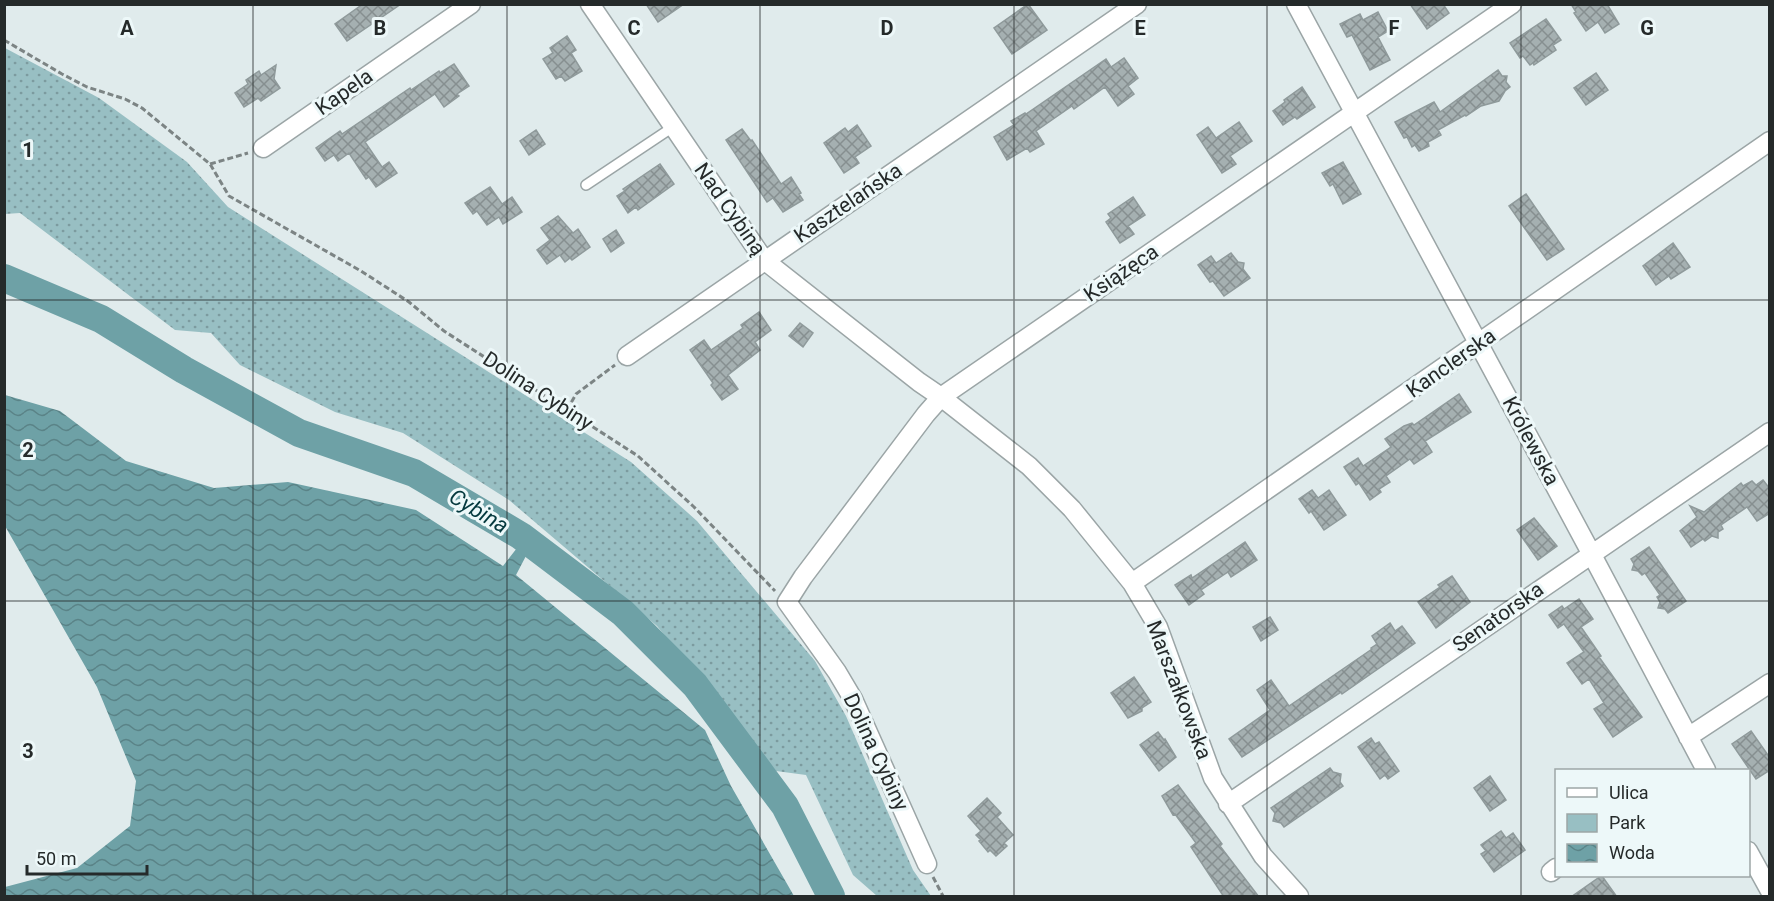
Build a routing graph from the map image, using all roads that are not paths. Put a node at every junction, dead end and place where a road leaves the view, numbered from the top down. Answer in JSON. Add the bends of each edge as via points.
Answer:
{"nodes":[{"id":1,"x":471,"y":4,"type":"edge"},
{"id":2,"x":590,"y":4,"type":"edge"},
{"id":3,"x":1137,"y":4,"type":"edge"},
{"id":4,"x":1296,"y":4,"type":"edge"},
{"id":5,"x":1512,"y":4,"type":"edge"},
{"id":6,"x":1354,"y":113,"type":"junction"},
{"id":7,"x":673,"y":127,"type":"junction"},
{"id":8,"x":1770,"y":141,"type":"edge"},
{"id":9,"x":263,"y":148,"type":"road end"},
{"id":10,"x":586,"y":186,"type":"dead end"},
{"id":11,"x":764,"y":260,"type":"junction"},
{"id":12,"x":1478,"y":344,"type":"junction"},
{"id":13,"x":627,"y":356,"type":"road end"},
{"id":14,"x":941,"y":397,"type":"junction"},
{"id":15,"x":1770,"y":432,"type":"edge"},
{"id":16,"x":1591,"y":553,"type":"junction"},
{"id":17,"x":1132,"y":583,"type":"junction"},
{"id":18,"x":787,"y":602,"type":"joint"},
{"id":19,"x":1770,"y":683,"type":"edge"},
{"id":20,"x":1688,"y":737,"type":"junction"},
{"id":21,"x":1703,"y":769,"type":"edge"},
{"id":22,"x":1228,"y":804,"type":"junction"},
{"id":23,"x":1750,"y":853,"type":"edge"},
{"id":24,"x":927,"y":864,"type":"dead end"},
{"id":25,"x":1770,"y":891,"type":"edge"},
{"id":26,"x":1299,"y":897,"type":"edge"}],
"edges":[{"from":1,"to":9,"type":"street","name":"Kapela"},
{"from":2,"to":7,"type":"street","name":"Nad Cybiną"},
{"from":3,"to":11,"type":"street","name":"Kasztelańska"},
{"from":4,"to":6,"type":"street","name":"Królewska"},
{"from":5,"to":6,"type":"street","name":"Książęca"},
{"from":6,"to":12,"type":"street","name":"Królewska"},
{"from":6,"to":14,"type":"street","name":"Książęca"},
{"from":7,"to":10,"type":"lane"},
{"from":7,"to":11,"type":"street","name":"Nad Cybiną"},
{"from":8,"to":12,"type":"street","name":"Kanclerska"},
{"from":11,"to":13,"type":"street","name":"Kasztelańska"},
{"from":11,"to":14,"type":"street","name":"Nad Cybiną"},
{"from":12,"to":16,"type":"street","name":"Królewska"},
{"from":12,"to":17,"type":"street","name":"Kanclerska"},
{"from":14,"to":17,"type":"street","name":"Marszałkowska","via":[[1029,466],[1072,509]]},
{"from":14,"to":18,"type":"street","name":"Książęca"},
{"from":15,"to":16,"type":"street","name":"Senatorska"},
{"from":16,"to":20,"type":"street","name":"Królewska"},
{"from":16,"to":22,"type":"street","name":"Senatorska"},
{"from":17,"to":22,"type":"street","name":"Marszałkowska","via":[[1158,627],[1213,778]]},
{"from":18,"to":24,"type":"street","name":"Dolina Cybiny","via":[[853,699]]},
{"from":19,"to":20,"type":"street"},
{"from":20,"to":21,"type":"street","name":"Królewska"},
{"from":22,"to":26,"type":"street","name":"Marszałkowska","via":[[1263,856]]},
{"from":23,"to":25,"type":"street"}]}
